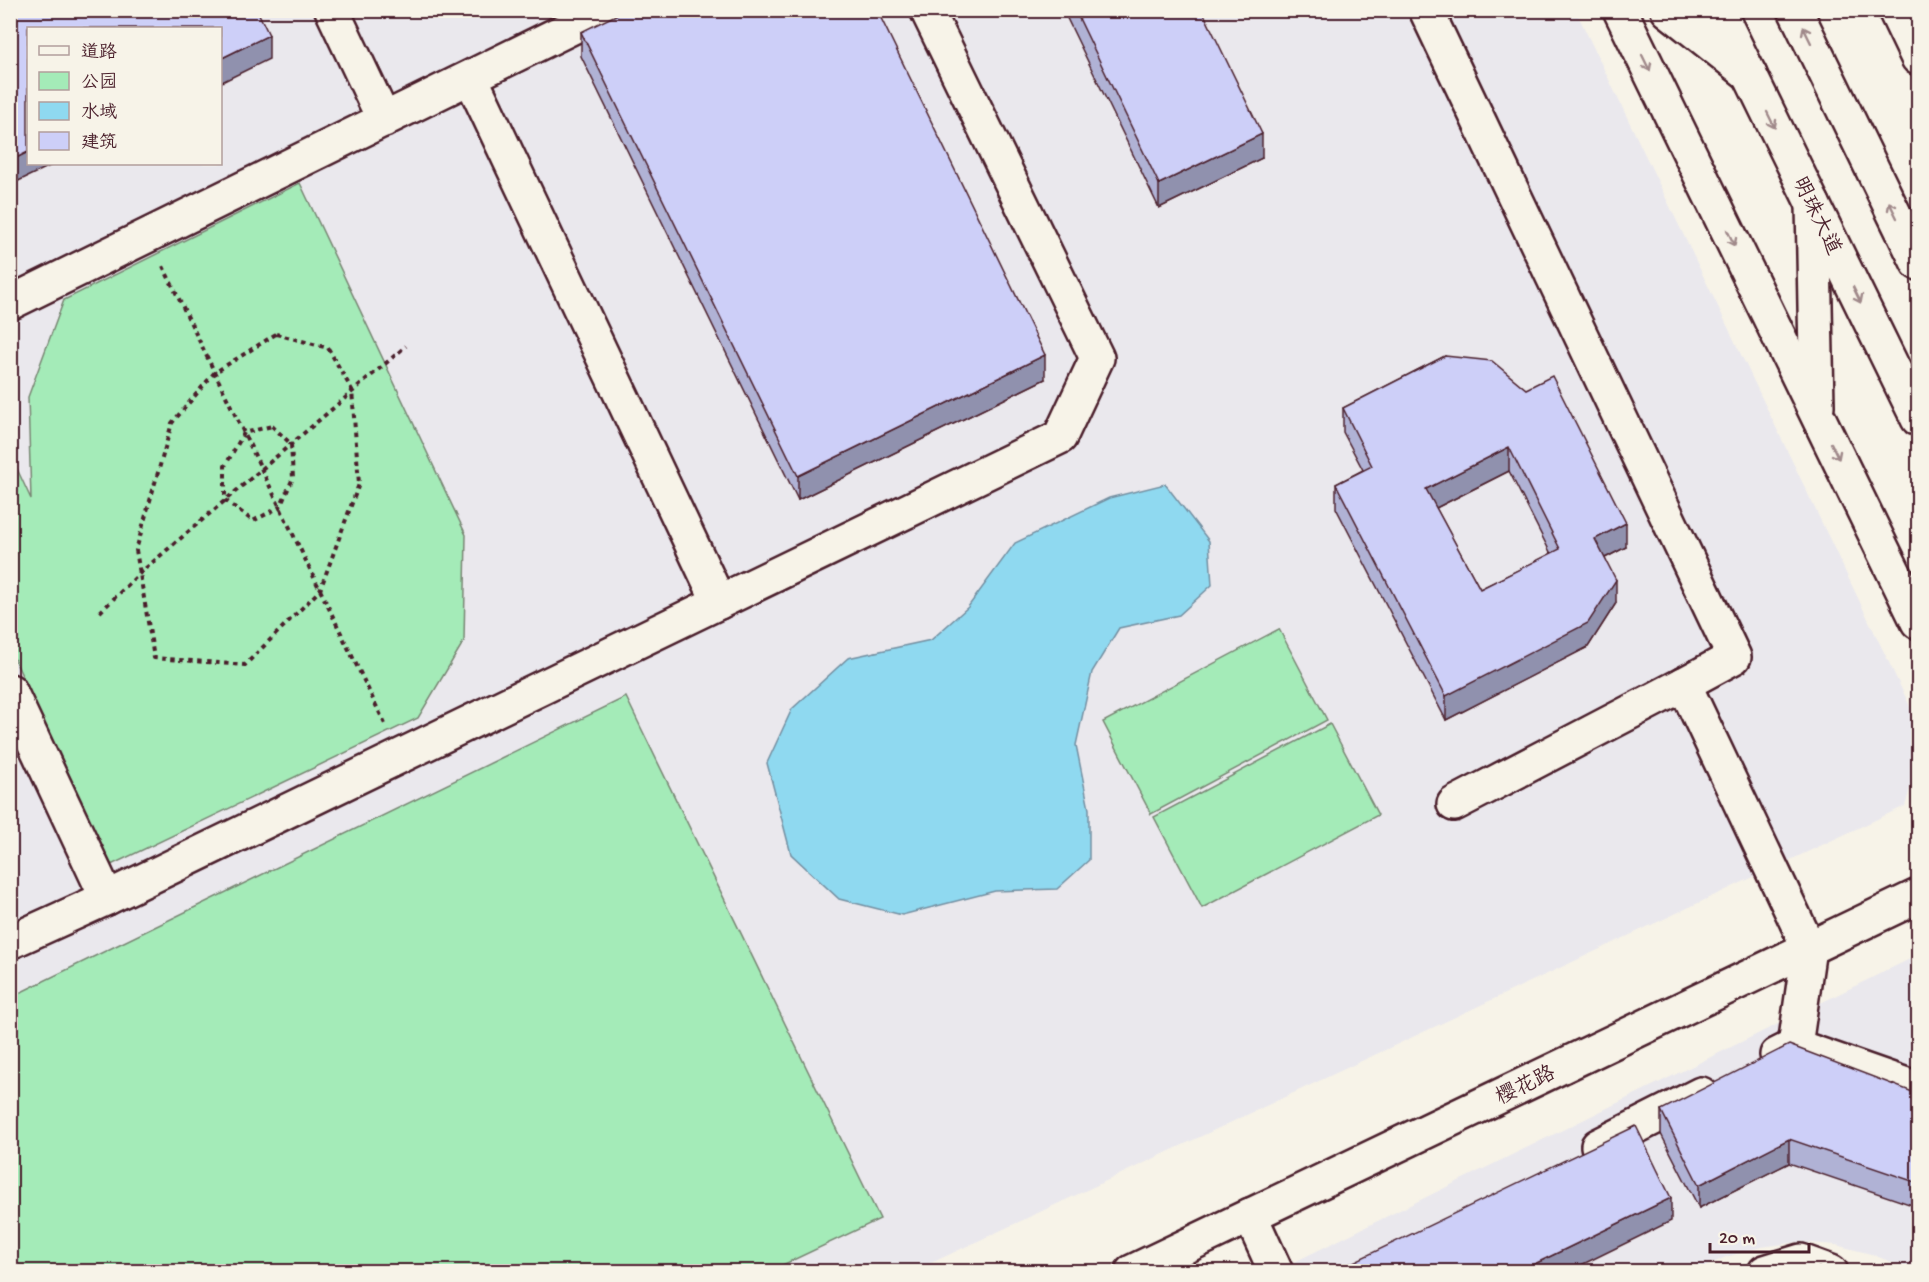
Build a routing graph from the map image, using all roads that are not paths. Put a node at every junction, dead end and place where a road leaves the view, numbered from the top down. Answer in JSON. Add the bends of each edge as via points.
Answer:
{"nodes":[{"id":1,"x":332,"y":10,"type":"edge"},
{"id":2,"x":607,"y":10,"type":"edge"},
{"id":3,"x":927,"y":10,"type":"edge"},
{"id":4,"x":1426,"y":10,"type":"edge"},
{"id":5,"x":1620,"y":10,"type":"edge"},
{"id":6,"x":1668,"y":10,"type":"edge"},
{"id":7,"x":1718,"y":10,"type":"edge"},
{"id":8,"x":1795,"y":10,"type":"edge"},
{"id":9,"x":1895,"y":10,"type":"edge"},
{"id":10,"x":1918,"y":58,"type":"edge"},
{"id":11,"x":1750,"y":75,"type":"junction"},
{"id":12,"x":471,"y":78,"type":"junction"},
{"id":13,"x":384,"y":120,"type":"junction"},
{"id":14,"x":1813,"y":204,"type":"junction"},
{"id":15,"x":1918,"y":263,"type":"edge"},
{"id":16,"x":10,"y":303,"type":"edge"},
{"id":17,"x":1817,"y":415,"type":"junction"},
{"id":18,"x":1918,"y":419,"type":"edge"},
{"id":19,"x":718,"y":602,"type":"junction"},
{"id":20,"x":1918,"y":622,"type":"edge"},
{"id":21,"x":1684,"y":684,"type":"junction"},
{"id":22,"x":10,"y":691,"type":"edge"},
{"id":23,"x":1454,"y":804,"type":"dead end"},
{"id":24,"x":1918,"y":896,"type":"edge"},
{"id":25,"x":107,"y":898,"type":"junction"},
{"id":26,"x":10,"y":942,"type":"edge"},
{"id":27,"x":1809,"y":948,"type":"junction"},
{"id":28,"x":1795,"y":1046,"type":"junction"},
{"id":29,"x":1918,"y":1089,"type":"edge"},
{"id":30,"x":1573,"y":1159,"type":"edge"},
{"id":31,"x":1250,"y":1215,"type":"junction"},
{"id":32,"x":1132,"y":1272,"type":"edge"},
{"id":33,"x":1276,"y":1272,"type":"edge"},
{"id":34,"x":1765,"y":1272,"type":"edge"},
{"id":35,"x":1831,"y":1272,"type":"edge"}],
"edges":[{"from":1,"to":13,"type":"street"},
{"from":2,"to":12,"type":"street"},
{"from":3,"to":19,"type":"street","via":[[1097,358],[1060,437]]},
{"from":4,"to":21,"type":"street","via":[[1734,657]]},
{"from":5,"to":17,"type":"street","one_way":true},
{"from":6,"to":11,"type":"street"},
{"from":7,"to":11,"type":"street","name":"明珠大道"},
{"from":15,"to":8,"type":"street","one_way":true},
{"from":9,"to":10,"type":"street"},
{"from":11,"to":14,"type":"street","name":"明珠大道","one_way":true},
{"from":12,"to":13,"type":"street"},
{"from":12,"to":19,"type":"street"},
{"from":13,"to":16,"type":"street"},
{"from":14,"to":17,"type":"street"},
{"from":14,"to":18,"type":"street","name":"明珠大道","one_way":true},
{"from":17,"to":20,"type":"street","one_way":true},
{"from":19,"to":25,"type":"street"},
{"from":21,"to":23,"type":"street"},
{"from":21,"to":27,"type":"street"},
{"from":22,"to":25,"type":"street"},
{"from":24,"to":27,"type":"street","name":"樱花路"},
{"from":25,"to":26,"type":"street"},
{"from":27,"to":28,"type":"street"},
{"from":27,"to":31,"type":"street","name":"樱花路"},
{"from":28,"to":29,"type":"street"},
{"from":28,"to":30,"type":"street"},
{"from":31,"to":32,"type":"street","name":"樱花路"},
{"from":31,"to":33,"type":"street"},
{"from":34,"to":35,"type":"street","via":[[1801,1261]]}]}
